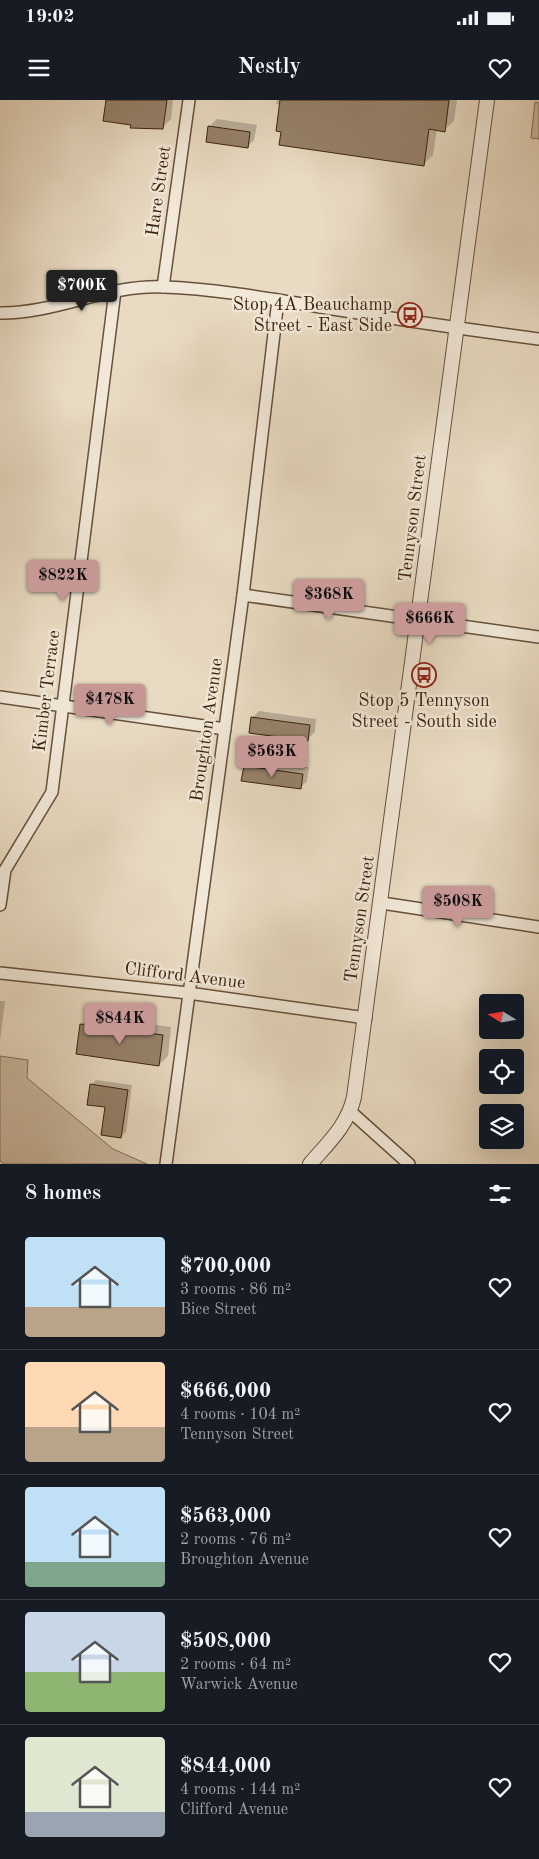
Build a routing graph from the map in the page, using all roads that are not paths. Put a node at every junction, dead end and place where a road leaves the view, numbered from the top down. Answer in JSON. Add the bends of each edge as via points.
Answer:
{"nodes":[{"id":1,"x":189,"y":100,"type":"edge"},
{"id":2,"x":486,"y":100,"type":"edge"},
{"id":3,"x":163,"y":287,"type":"junction"},
{"id":4,"x":116,"y":291,"type":"junction"},
{"id":5,"x":278,"y":300,"type":"junction"},
{"id":6,"x":0,"y":313,"type":"edge"},
{"id":7,"x":457,"y":328,"type":"junction"},
{"id":8,"x":539,"y":339,"type":"edge"},
{"id":9,"x":242,"y":595,"type":"junction"},
{"id":10,"x":419,"y":621,"type":"junction"},
{"id":11,"x":539,"y":637,"type":"edge"},
{"id":12,"x":0,"y":697,"type":"edge"},
{"id":13,"x":63,"y":706,"type":"junction"},
{"id":14,"x":225,"y":728,"type":"junction"},
{"id":15,"x":382,"y":903,"type":"junction"},
{"id":16,"x":0,"y":905,"type":"edge"},
{"id":17,"x":539,"y":928,"type":"edge"},
{"id":18,"x":0,"y":973,"type":"edge"},
{"id":19,"x":188,"y":993,"type":"junction"},
{"id":20,"x":366,"y":1018,"type":"junction"},
{"id":21,"x":351,"y":1112,"type":"junction"},
{"id":22,"x":166,"y":1164,"type":"edge"},
{"id":23,"x":310,"y":1164,"type":"edge"},
{"id":24,"x":409,"y":1164,"type":"edge"}],
"edges":[{"from":1,"to":3,"type":"street","name":"Hare Street"},
{"from":2,"to":7,"type":"street","name":"Tennyson Street"},
{"from":3,"to":4,"type":"street"},
{"from":3,"to":5,"type":"street"},
{"from":4,"to":6,"type":"street","via":[[21,313]]},
{"from":4,"to":13,"type":"street","name":"Kimber Terrace"},
{"from":5,"to":7,"type":"street"},
{"from":5,"to":9,"type":"street","name":"Broughton Avenue"},
{"from":7,"to":8,"type":"street"},
{"from":7,"to":10,"type":"street","name":"Tennyson Street"},
{"from":9,"to":10,"type":"street"},
{"from":9,"to":14,"type":"street","name":"Broughton Avenue"},
{"from":10,"to":11,"type":"street"},
{"from":10,"to":15,"type":"street","name":"Tennyson Street"},
{"from":12,"to":13,"type":"street"},
{"from":13,"to":14,"type":"street"},
{"from":13,"to":16,"type":"street","name":"Kimber Terrace","via":[[52,792],[5,870]]},
{"from":14,"to":19,"type":"street","name":"Broughton Avenue"},
{"from":15,"to":17,"type":"street"},
{"from":15,"to":20,"type":"street","name":"Tennyson Street"},
{"from":18,"to":19,"type":"street","name":"Clifford Avenue"},
{"from":19,"to":20,"type":"street","name":"Clifford Avenue"},
{"from":19,"to":22,"type":"street","name":"Broughton Avenue"},
{"from":20,"to":21,"type":"street","name":"Tennyson Street"},
{"from":21,"to":23,"type":"street","name":"Tennyson Street","via":[[340,1131]]},
{"from":21,"to":24,"type":"street"}]}
